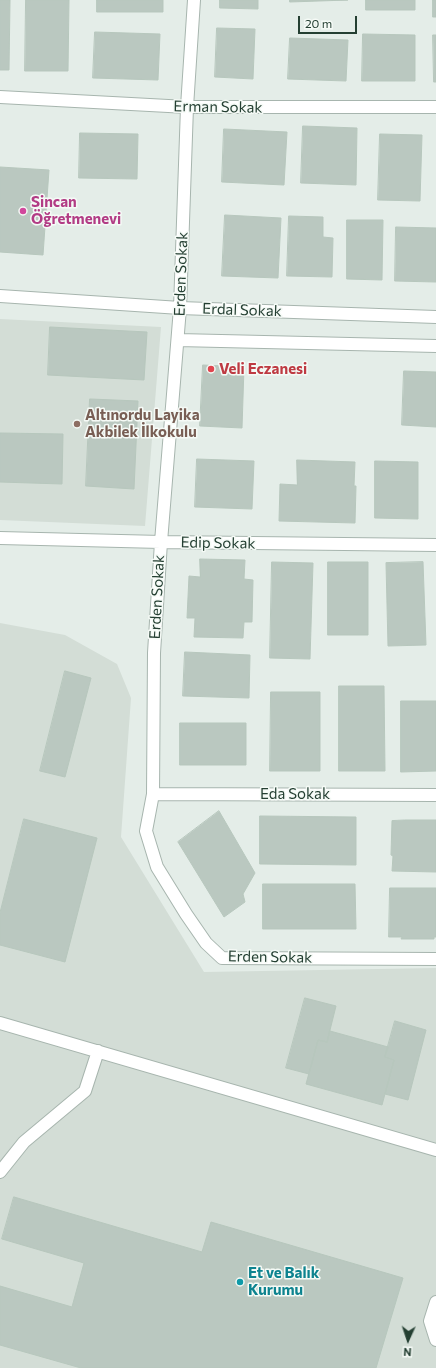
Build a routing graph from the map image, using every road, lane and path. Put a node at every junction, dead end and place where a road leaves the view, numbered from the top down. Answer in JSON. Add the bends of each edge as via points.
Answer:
{"nodes":[{"id":1,"x":194,"y":0,"type":"edge"},
{"id":2,"x":0,"y":97,"type":"edge"},
{"id":3,"x":187,"y":107,"type":"junction"},
{"id":4,"x":436,"y":107,"type":"edge"},
{"id":5,"x":0,"y":296,"type":"edge"},
{"id":6,"x":180,"y":308,"type":"junction"},
{"id":7,"x":436,"y":317,"type":"edge"},
{"id":8,"x":178,"y":340,"type":"junction"},
{"id":9,"x":436,"y":346,"type":"edge"},
{"id":10,"x":0,"y":538,"type":"edge"},
{"id":11,"x":161,"y":542,"type":"junction"},
{"id":12,"x":436,"y":545,"type":"edge"},
{"id":13,"x":153,"y":794,"type":"junction"},
{"id":14,"x":436,"y":795,"type":"edge"},
{"id":15,"x":436,"y":959,"type":"edge"},
{"id":16,"x":0,"y":1023,"type":"edge"},
{"id":17,"x":98,"y":1051,"type":"junction"},
{"id":18,"x":436,"y":1150,"type":"edge"},
{"id":19,"x":0,"y":1172,"type":"edge"},
{"id":20,"x":436,"y":1302,"type":"edge"},
{"id":21,"x":436,"y":1340,"type":"edge"}],
"edges":[{"from":1,"to":3,"type":"street","name":"Erden Sokak"},
{"from":2,"to":3,"type":"street","name":"Erman Sokak"},
{"from":3,"to":4,"type":"street","name":"Erman Sokak"},
{"from":3,"to":6,"type":"street","name":"Erden Sokak"},
{"from":5,"to":6,"type":"street","name":"Erdal Sokak"},
{"from":6,"to":7,"type":"street","name":"Erdal Sokak"},
{"from":6,"to":8,"type":"street","name":"Erden Sokak"},
{"from":8,"to":9,"type":"street"},
{"from":8,"to":11,"type":"street","name":"Erden Sokak"},
{"from":10,"to":11,"type":"street","name":"Edip Sokak"},
{"from":11,"to":12,"type":"street","name":"Edip Sokak"},
{"from":11,"to":13,"type":"street","name":"Erden Sokak","via":[[154,653]]},
{"from":13,"to":14,"type":"street","name":"Eda Sokak"},
{"from":13,"to":15,"type":"street","name":"Erden Sokak","via":[[146,831],[157,867],[206,943],[222,958]]},
{"from":16,"to":17,"type":"street"},
{"from":17,"to":18,"type":"street"},
{"from":17,"to":19,"type":"street","via":[[85,1091],[24,1142]]},
{"from":20,"to":21,"type":"street","via":[[430,1321]]}]}
